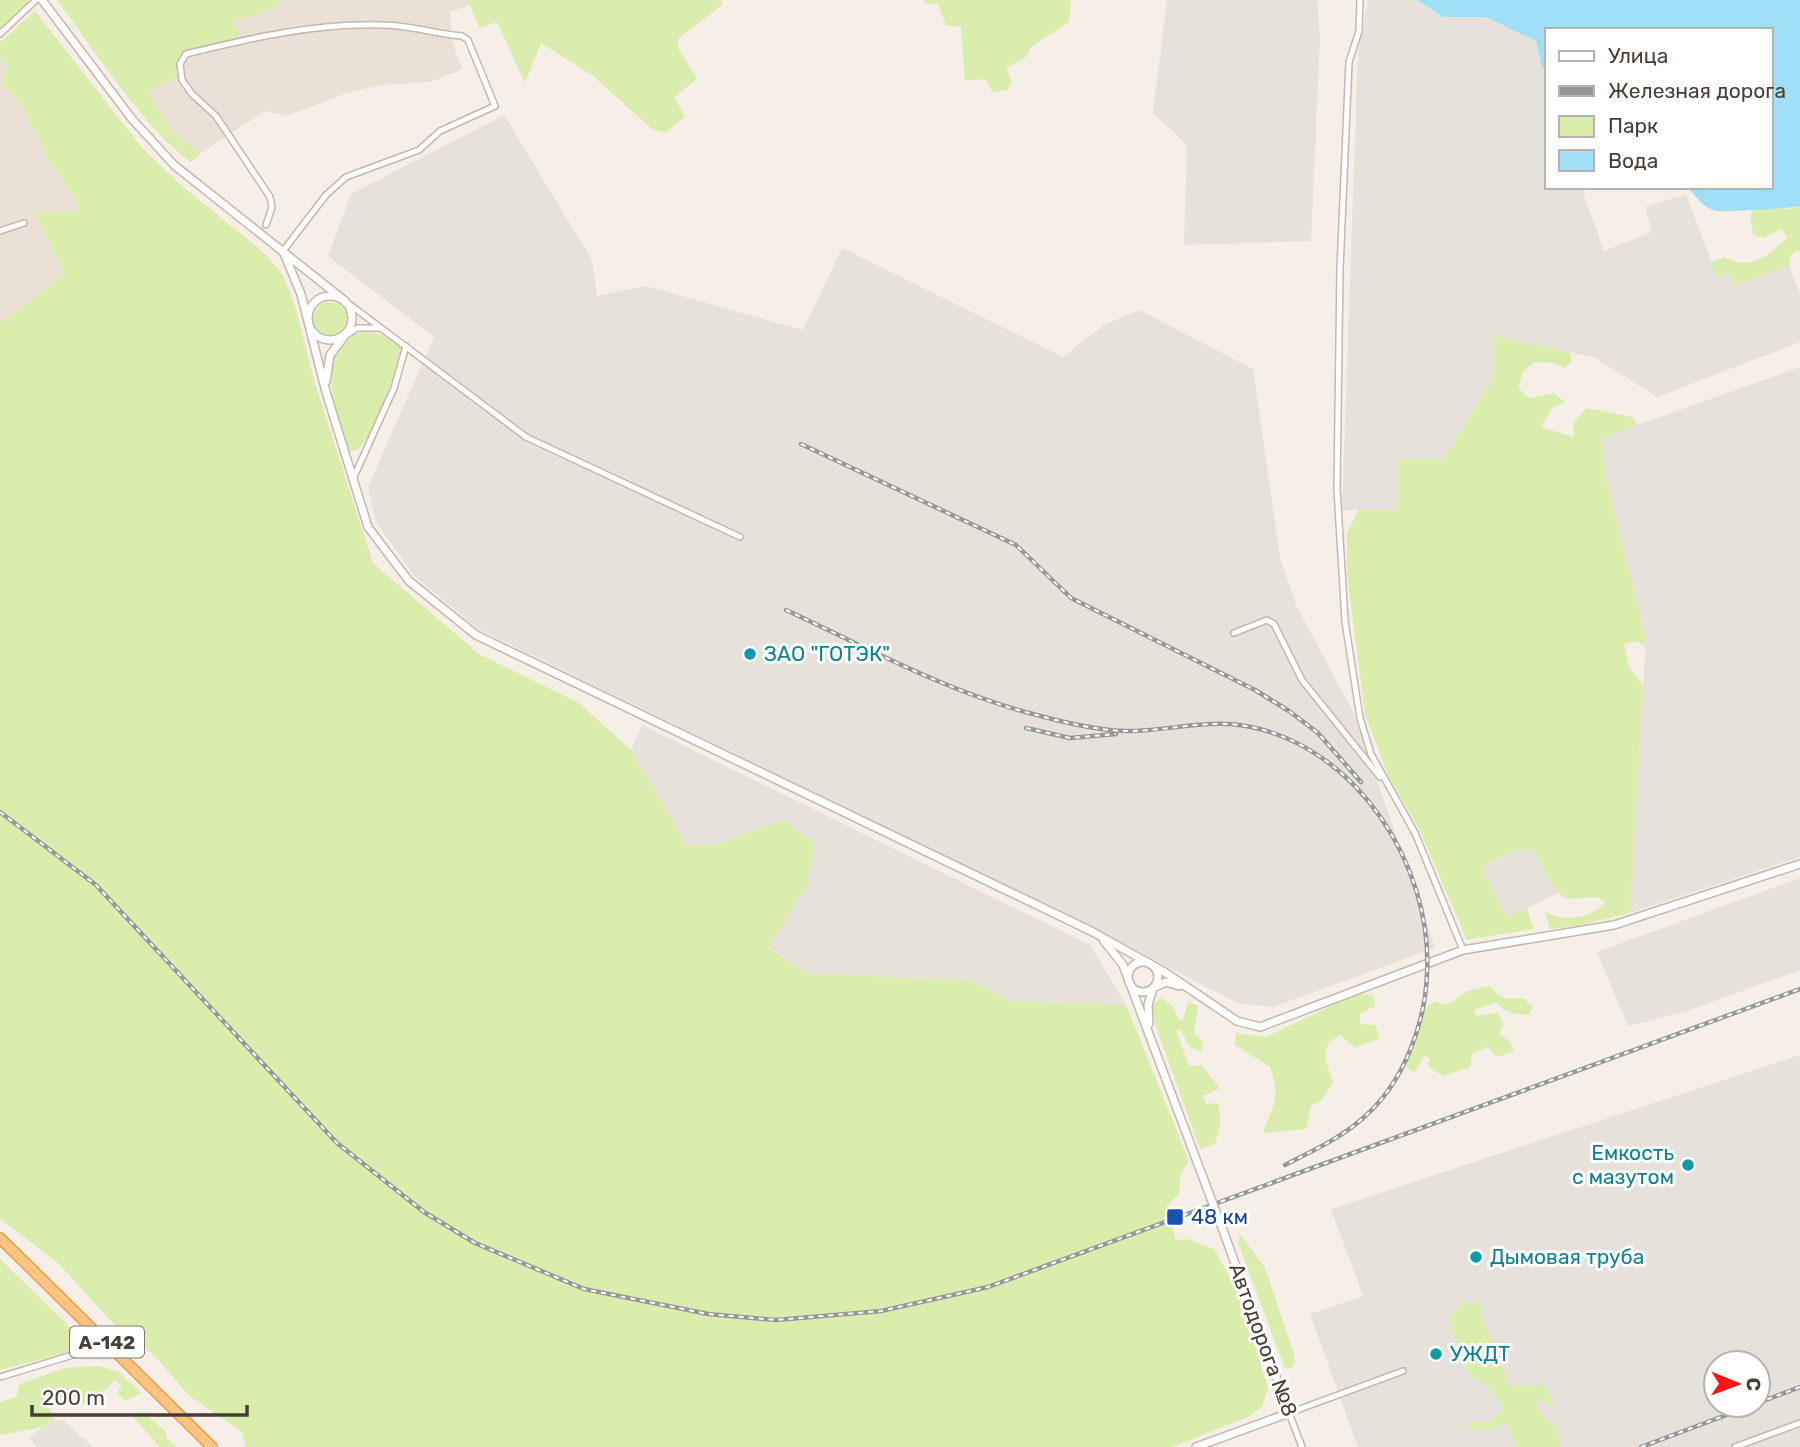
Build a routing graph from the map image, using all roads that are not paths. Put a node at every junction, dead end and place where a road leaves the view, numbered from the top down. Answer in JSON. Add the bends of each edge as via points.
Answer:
{"nodes":[{"id":1,"x":36,"y":0,"type":"edge"},
{"id":2,"x":41,"y":0,"type":"edge"},
{"id":3,"x":1360,"y":0,"type":"edge"},
{"id":4,"x":0,"y":34,"type":"edge"},
{"id":5,"x":24,"y":223,"type":"dead end"},
{"id":6,"x":266,"y":225,"type":"dead end"},
{"id":7,"x":0,"y":231,"type":"edge"},
{"id":8,"x":283,"y":251,"type":"junction"},
{"id":9,"x":345,"y":301,"type":"junction"},
{"id":10,"x":308,"y":322,"type":"junction"},
{"id":11,"x":383,"y":329,"type":"junction"},
{"id":12,"x":345,"y":336,"type":"junction"},
{"id":13,"x":406,"y":346,"type":"junction"},
{"id":14,"x":326,"y":392,"type":"junction"},
{"id":15,"x":353,"y":479,"type":"junction"},
{"id":16,"x":740,"y":537,"type":"dead end"},
{"id":17,"x":1234,"y":633,"type":"dead end"},
{"id":18,"x":1391,"y":790,"type":"junction"},
{"id":19,"x":1800,"y":864,"type":"edge"},
{"id":20,"x":1091,"y":931,"type":"junction"},
{"id":21,"x":1462,"y":950,"type":"junction"},
{"id":22,"x":1152,"y":964,"type":"junction"},
{"id":23,"x":1129,"y":982,"type":"junction"},
{"id":24,"x":1153,"y":988,"type":"junction"},
{"id":25,"x":1196,"y":994,"type":"junction"},
{"id":26,"x":1150,"y":1035,"type":"junction"},
{"id":27,"x":0,"y":1238,"type":"edge"},
{"id":28,"x":109,"y":1344,"type":"junction"},
{"id":29,"x":1403,"y":1371,"type":"dead end"},
{"id":30,"x":0,"y":1377,"type":"edge"},
{"id":31,"x":1289,"y":1413,"type":"junction"},
{"id":32,"x":1800,"y":1423,"type":"edge"},
{"id":33,"x":1753,"y":1444,"type":"edge"},
{"id":34,"x":212,"y":1447,"type":"edge"},
{"id":35,"x":1196,"y":1447,"type":"edge"},
{"id":36,"x":1303,"y":1447,"type":"edge"},
{"id":37,"x":1735,"y":1447,"type":"edge"}],
"edges":[{"from":1,"to":4,"type":"street"},
{"from":2,"to":8,"type":"street","via":[[149,140],[203,190]]},
{"from":3,"to":18,"type":"street","via":[[1359,31],[1349,62],[1343,164],[1338,538],[1360,719],[1371,754]]},
{"from":5,"to":7,"type":"street"},
{"from":6,"to":8,"type":"street","via":[[270,197],[216,116],[182,80],[180,64],[186,54],[319,27],[382,25],[468,40],[495,106],[439,131],[419,150],[346,177],[326,195]]},
{"from":8,"to":9,"type":"street"},
{"from":8,"to":10,"type":"street"},
{"from":9,"to":10,"type":"street","via":[[332,296],[319,299],[310,309]]},
{"from":9,"to":11,"type":"street"},
{"from":9,"to":12,"type":"street","via":[[352,318]]},
{"from":10,"to":12,"type":"street","via":[[322,339]]},
{"from":10,"to":14,"type":"street"},
{"from":11,"to":12,"type":"street","via":[[361,327]]},
{"from":11,"to":13,"type":"street"},
{"from":12,"to":14,"type":"street","via":[[329,360]]},
{"from":13,"to":15,"type":"street","via":[[394,388]]},
{"from":13,"to":16,"type":"street","via":[[526,437]]},
{"from":14,"to":15,"type":"street"},
{"from":15,"to":20,"type":"street","via":[[368,527],[409,581],[475,635]]},
{"from":17,"to":18,"type":"street","via":[[1267,620],[1274,624],[1303,680]]},
{"from":18,"to":21,"type":"street","via":[[1415,832]]},
{"from":19,"to":21,"type":"street","via":[[1614,925]]},
{"from":20,"to":22,"type":"street"},
{"from":20,"to":23,"type":"street","via":[[1115,952]]},
{"from":21,"to":25,"type":"street","via":[[1260,1027],[1237,1021]]},
{"from":22,"to":23,"type":"street","via":[[1133,966]]},
{"from":22,"to":24,"type":"street","via":[[1158,974]]},
{"from":22,"to":25,"type":"street"},
{"from":23,"to":24,"type":"street","via":[[1140,991]]},
{"from":23,"to":26,"type":"street"},
{"from":24,"to":25,"type":"street","via":[[1170,982]]},
{"from":24,"to":26,"type":"street","via":[[1148,1005]]},
{"from":26,"to":31,"type":"street","name":"Автодорога №8","bridge":true},
{"from":27,"to":28,"type":"highway","number":"А-142"},
{"from":28,"to":30,"type":"street"},
{"from":28,"to":34,"type":"highway","number":"А-142"},
{"from":29,"to":31,"type":"street"},
{"from":31,"to":35,"type":"street"},
{"from":31,"to":36,"type":"street","name":"Автодорога №8"},
{"from":32,"to":33,"type":"street"},
{"from":33,"to":37,"type":"street"}]}
